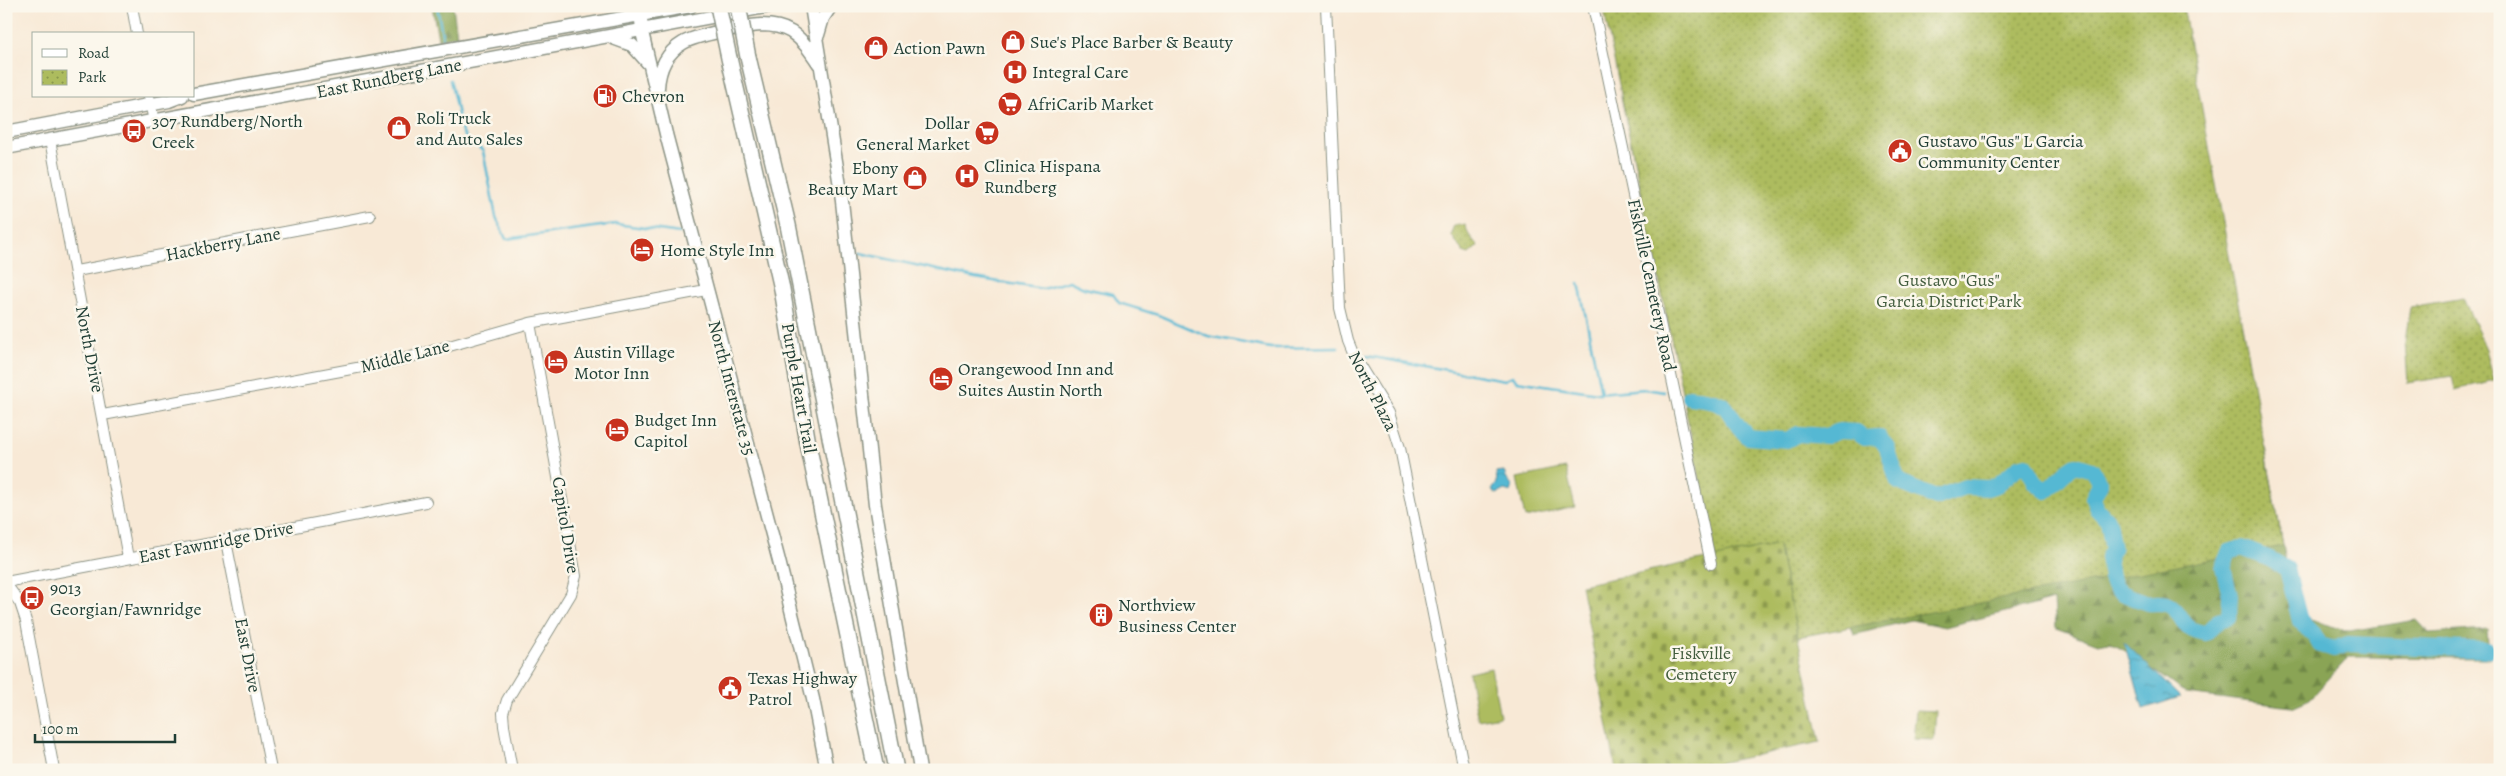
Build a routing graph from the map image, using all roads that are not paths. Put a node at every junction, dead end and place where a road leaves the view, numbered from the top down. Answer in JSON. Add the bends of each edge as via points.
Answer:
{"nodes":[{"id":1,"x":132,"y":6,"type":"edge"},
{"id":2,"x":691,"y":6,"type":"edge"},
{"id":3,"x":718,"y":6,"type":"edge"},
{"id":4,"x":738,"y":6,"type":"edge"},
{"id":5,"x":771,"y":6,"type":"edge"},
{"id":6,"x":811,"y":6,"type":"edge"},
{"id":7,"x":831,"y":6,"type":"edge"},
{"id":8,"x":1326,"y":6,"type":"edge"},
{"id":9,"x":1594,"y":6,"type":"edge"},
{"id":10,"x":641,"y":11,"type":"edge"},
{"id":11,"x":137,"y":32,"type":"edge"},
{"id":12,"x":642,"y":32,"type":"junction"},
{"id":13,"x":610,"y":37,"type":"junction"},
{"id":14,"x":817,"y":40,"type":"junction"},
{"id":15,"x":487,"y":43,"type":"junction"},
{"id":16,"x":490,"y":59,"type":"junction"},
{"id":17,"x":820,"y":66,"type":"junction"},
{"id":18,"x":650,"y":68,"type":"junction"},
{"id":19,"x":282,"y":79,"type":"junction"},
{"id":20,"x":195,"y":94,"type":"edge"},
{"id":21,"x":658,"y":97,"type":"junction"},
{"id":22,"x":169,"y":98,"type":"edge"},
{"id":23,"x":285,"y":98,"type":"junction"},
{"id":24,"x":150,"y":101,"type":"edge"},
{"id":25,"x":154,"y":122,"type":"junction"},
{"id":26,"x":6,"y":132,"type":"edge"},
{"id":27,"x":50,"y":140,"type":"junction"},
{"id":28,"x":6,"y":148,"type":"edge"},
{"id":29,"x":370,"y":216,"type":"dead end"},
{"id":30,"x":76,"y":271,"type":"junction"},
{"id":31,"x":706,"y":290,"type":"junction"},
{"id":32,"x":530,"y":323,"type":"junction"},
{"id":33,"x":103,"y":415,"type":"junction"},
{"id":34,"x":426,"y":502,"type":"dead end"},
{"id":35,"x":226,"y":541,"type":"junction"},
{"id":36,"x":128,"y":558,"type":"junction"},
{"id":37,"x":1711,"y":564,"type":"dead end"},
{"id":38,"x":6,"y":583,"type":"edge"},
{"id":39,"x":878,"y":680,"type":"junction"},
{"id":40,"x":54,"y":770,"type":"edge"},
{"id":41,"x":271,"y":770,"type":"edge"},
{"id":42,"x":512,"y":770,"type":"edge"},
{"id":43,"x":827,"y":770,"type":"edge"},
{"id":44,"x":876,"y":770,"type":"edge"},
{"id":45,"x":896,"y":770,"type":"edge"},
{"id":46,"x":905,"y":770,"type":"edge"},
{"id":47,"x":920,"y":770,"type":"edge"},
{"id":48,"x":1464,"y":770,"type":"edge"}],
"edges":[{"from":1,"to":11,"type":"street"},
{"from":2,"to":10,"type":"main road","name":"East Rundberg Lane"},
{"from":3,"to":44,"type":"highway","name":"Purple Heart Trail","bridge":true,"via":[[782,289],[808,444]]},
{"from":4,"to":39,"type":"highway","name":"Purple Heart Trail","bridge":true,"via":[[788,225]]},
{"from":5,"to":12,"type":"main road","name":"East Rundberg Lane"},
{"from":6,"to":14,"type":"main road"},
{"from":7,"to":14,"type":"main road","via":[[820,26]]},
{"from":8,"to":48,"type":"street","name":"North Plaza","via":[[1340,308],[1355,358],[1388,413],[1400,448]]},
{"from":9,"to":37,"type":"street","name":"Fiskville Cemetery Road"},
{"from":10,"to":12,"type":"main road","name":"North Interstate 35"},
{"from":10,"to":15,"type":"main road","name":"East Rundberg Lane"},
{"from":12,"to":13,"type":"main road","name":"East Rundberg Lane"},
{"from":12,"to":18,"type":"main road","name":"North Interstate 35"},
{"from":13,"to":16,"type":"main road","name":"East Rundberg Lane"},
{"from":13,"to":18,"type":"main road","via":[[632,44]]},
{"from":14,"to":17,"type":"main road"},
{"from":15,"to":16,"type":"main road"},
{"from":15,"to":19,"type":"main road","name":"East Rundberg Lane"},
{"from":16,"to":23,"type":"main road","name":"East Rundberg Lane"},
{"from":17,"to":21,"type":"main road","via":[[799,38],[778,27],[762,25],[700,36],[684,42],[667,58],[661,70]]},
{"from":17,"to":47,"type":"main road","via":[[841,192],[875,505]]},
{"from":18,"to":21,"type":"main road","name":"North Interstate 35"},
{"from":19,"to":20,"type":"main road","name":"East Rundberg Lane"},
{"from":19,"to":23,"type":"main road"},
{"from":21,"to":31,"type":"main road","name":"North Interstate 35"},
{"from":22,"to":24,"type":"main road"},
{"from":23,"to":25,"type":"main road","name":"East Rundberg Lane"},
{"from":24,"to":25,"type":"street"},
{"from":24,"to":26,"type":"main road"},
{"from":25,"to":27,"type":"main road","name":"East Rundberg Lane"},
{"from":27,"to":28,"type":"main road","name":"East Rundberg Lane"},
{"from":27,"to":30,"type":"street","name":"North Drive"},
{"from":29,"to":30,"type":"street","name":"Hackberry Lane"},
{"from":30,"to":33,"type":"street","name":"North Drive"},
{"from":31,"to":32,"type":"street","name":"Middle Lane"},
{"from":31,"to":43,"type":"main road","name":"North Interstate 35","via":[[782,570]]},
{"from":32,"to":33,"type":"street","name":"Middle Lane","via":[[400,360]]},
{"from":32,"to":42,"type":"street","name":"Capitol Drive","via":[[576,576],[571,594],[503,713]]},
{"from":33,"to":36,"type":"street","name":"North Drive"},
{"from":34,"to":35,"type":"street","name":"East Fawnridge Drive"},
{"from":35,"to":36,"type":"street","name":"East Fawnridge Drive"},
{"from":35,"to":41,"type":"street","name":"East Drive"},
{"from":36,"to":38,"type":"street","name":"East Fawnridge Drive"},
{"from":38,"to":40,"type":"street","via":[[20,603],[26,621]]},
{"from":39,"to":45,"type":"highway","name":"Purple Heart Trail"},
{"from":39,"to":46,"type":"highway","via":[[898,734]]}]}
